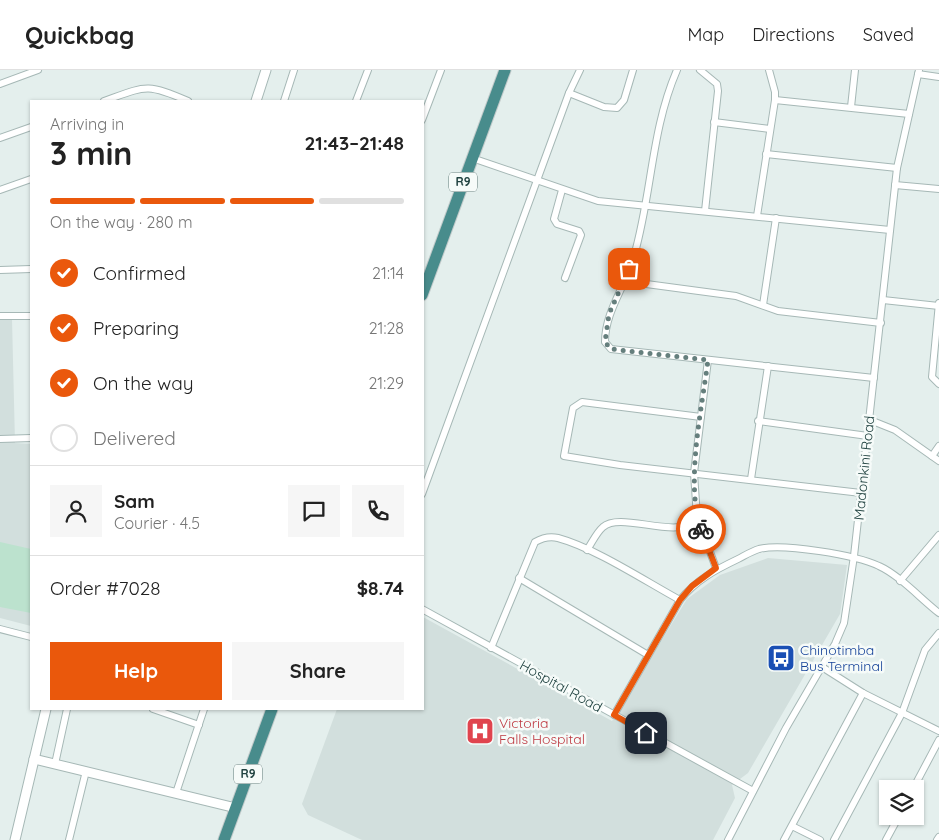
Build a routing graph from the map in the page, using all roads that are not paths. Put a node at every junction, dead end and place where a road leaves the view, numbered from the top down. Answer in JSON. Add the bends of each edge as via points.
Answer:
{"nodes":[{"id":1,"x":38,"y":70,"type":"edge"},
{"id":2,"x":294,"y":70,"type":"edge"},
{"id":3,"x":368,"y":70,"type":"edge"},
{"id":4,"x":442,"y":70,"type":"edge"},
{"id":5,"x":505,"y":70,"type":"edge"},
{"id":6,"x":580,"y":70,"type":"edge"},
{"id":7,"x":633,"y":70,"type":"edge"},
{"id":8,"x":677,"y":70,"type":"edge"},
{"id":9,"x":700,"y":70,"type":"edge"},
{"id":10,"x":769,"y":70,"type":"edge"},
{"id":11,"x":855,"y":70,"type":"edge"},
{"id":12,"x":263,"y":71,"type":"edge"},
{"id":13,"x":918,"y":72,"type":"edge"},
{"id":14,"x":939,"y":77,"type":"edge"},
{"id":15,"x":0,"y":84,"type":"edge"},
{"id":16,"x":569,"y":93,"type":"junction"},
{"id":17,"x":107,"y":100,"type":"edge"},
{"id":18,"x":186,"y":100,"type":"edge"},
{"id":19,"x":256,"y":100,"type":"edge"},
{"id":20,"x":284,"y":100,"type":"edge"},
{"id":21,"x":356,"y":100,"type":"edge"},
{"id":22,"x":775,"y":100,"type":"junction"},
{"id":23,"x":851,"y":107,"type":"junction"},
{"id":24,"x":909,"y":114,"type":"junction"},
{"id":25,"x":424,"y":115,"type":"edge"},
{"id":26,"x":714,"y":122,"type":"junction"},
{"id":27,"x":30,"y":127,"type":"edge"},
{"id":28,"x":770,"y":129,"type":"junction"},
{"id":29,"x":0,"y":138,"type":"edge"},
{"id":30,"x":766,"y":154,"type":"junction"},
{"id":31,"x":472,"y":158,"type":"junction"},
{"id":32,"x":897,"y":168,"type":"junction"},
{"id":33,"x":30,"y":179,"type":"edge"},
{"id":34,"x":537,"y":182,"type":"junction"},
{"id":35,"x":895,"y":185,"type":"junction"},
{"id":36,"x":939,"y":189,"type":"edge"},
{"id":37,"x":0,"y":190,"type":"edge"},
{"id":38,"x":562,"y":190,"type":"junction"},
{"id":39,"x":646,"y":205,"type":"junction"},
{"id":40,"x":705,"y":211,"type":"junction"},
{"id":41,"x":757,"y":216,"type":"junction"},
{"id":42,"x":776,"y":218,"type":"junction"},
{"id":43,"x":890,"y":230,"type":"junction"},
{"id":44,"x":30,"y":269,"type":"edge"},
{"id":45,"x":0,"y":270,"type":"edge"},
{"id":46,"x":565,"y":278,"type":"dead end"},
{"id":47,"x":624,"y":280,"type":"junction"},
{"id":48,"x":424,"y":290,"type":"edge"},
{"id":49,"x":884,"y":300,"type":"junction"},
{"id":50,"x":763,"y":305,"type":"junction"},
{"id":51,"x":939,"y":305,"type":"edge"},
{"id":52,"x":0,"y":316,"type":"edge"},
{"id":53,"x":30,"y":316,"type":"edge"},
{"id":54,"x":881,"y":324,"type":"junction"},
{"id":55,"x":708,"y":360,"type":"junction"},
{"id":56,"x":768,"y":366,"type":"junction"},
{"id":57,"x":874,"y":378,"type":"junction"},
{"id":58,"x":939,"y":384,"type":"edge"},
{"id":59,"x":701,"y":417,"type":"junction"},
{"id":60,"x":870,"y":420,"type":"junction"},
{"id":61,"x":758,"y":421,"type":"junction"},
{"id":62,"x":868,"y":436,"type":"junction"},
{"id":63,"x":30,"y":438,"type":"edge"},
{"id":64,"x":0,"y":439,"type":"edge"},
{"id":65,"x":939,"y":446,"type":"edge"},
{"id":66,"x":932,"y":456,"type":"junction"},
{"id":67,"x":939,"y":461,"type":"edge"},
{"id":68,"x":694,"y":473,"type":"junction"},
{"id":69,"x":751,"y":479,"type":"junction"},
{"id":70,"x":424,"y":489,"type":"edge"},
{"id":71,"x":861,"y":493,"type":"junction"},
{"id":72,"x":697,"y":517,"type":"junction"},
{"id":73,"x":939,"y":535,"type":"edge"},
{"id":74,"x":587,"y":550,"type":"junction"},
{"id":75,"x":854,"y":556,"type":"junction"},
{"id":76,"x":716,"y":568,"type":"junction"},
{"id":77,"x":519,"y":578,"type":"junction"},
{"id":78,"x":900,"y":582,"type":"junction"},
{"id":79,"x":680,"y":600,"type":"junction"},
{"id":80,"x":424,"y":610,"type":"edge"},
{"id":81,"x":939,"y":613,"type":"edge"},
{"id":82,"x":0,"y":629,"type":"edge"},
{"id":83,"x":939,"y":633,"type":"edge"},
{"id":84,"x":30,"y":637,"type":"edge"},
{"id":85,"x":491,"y":648,"type":"junction"},
{"id":86,"x":648,"y":655,"type":"junction"},
{"id":87,"x":822,"y":667,"type":"junction"},
{"id":88,"x":863,"y":693,"type":"junction"},
{"id":89,"x":46,"y":710,"type":"edge"},
{"id":90,"x":67,"y":710,"type":"edge"},
{"id":91,"x":156,"y":710,"type":"edge"},
{"id":92,"x":204,"y":710,"type":"edge"},
{"id":93,"x":272,"y":710,"type":"edge"},
{"id":94,"x":902,"y":713,"type":"junction"},
{"id":95,"x":614,"y":715,"type":"junction"},
{"id":96,"x":199,"y":725,"type":"junction"},
{"id":97,"x":939,"y":731,"type":"edge"},
{"id":98,"x":939,"y":740,"type":"edge"},
{"id":99,"x":34,"y":759,"type":"junction"},
{"id":100,"x":55,"y":764,"type":"junction"},
{"id":101,"x":86,"y":771,"type":"junction"},
{"id":102,"x":918,"y":780,"type":"edge"},
{"id":103,"x":753,"y":791,"type":"junction"},
{"id":104,"x":176,"y":793,"type":"junction"},
{"id":105,"x":236,"y":808,"type":"junction"},
{"id":106,"x":894,"y":825,"type":"edge"},
{"id":107,"x":792,"y":826,"type":"junction"},
{"id":108,"x":939,"y":837,"type":"edge"},
{"id":109,"x":16,"y":840,"type":"edge"},
{"id":110,"x":69,"y":840,"type":"edge"},
{"id":111,"x":224,"y":840,"type":"edge"},
{"id":112,"x":728,"y":840,"type":"edge"},
{"id":113,"x":784,"y":840,"type":"edge"},
{"id":114,"x":820,"y":840,"type":"edge"},
{"id":115,"x":834,"y":840,"type":"edge"},
{"id":116,"x":886,"y":840,"type":"edge"},
{"id":117,"x":937,"y":840,"type":"edge"}],
"edges":[{"from":1,"to":15,"type":"street"},
{"from":2,"to":20,"type":"street"},
{"from":3,"to":21,"type":"street"},
{"from":4,"to":25,"type":"street"},
{"from":5,"to":31,"type":"highway","number":"R9"},
{"from":6,"to":16,"type":"street"},
{"from":7,"to":16,"type":"street","via":[[624,100],[617,108],[604,107]]},
{"from":8,"to":39,"type":"street","via":[[660,118]]},
{"from":9,"to":26,"type":"street","via":[[717,84]]},
{"from":10,"to":22,"type":"street"},
{"from":11,"to":23,"type":"street"},
{"from":12,"to":19,"type":"street"},
{"from":13,"to":14,"type":"street"},
{"from":13,"to":24,"type":"street","name":"Madonkini Road"},
{"from":16,"to":34,"type":"street"},
{"from":17,"to":18,"type":"street","via":[[149,88]]},
{"from":22,"to":23,"type":"street"},
{"from":22,"to":28,"type":"street"},
{"from":23,"to":24,"type":"street"},
{"from":24,"to":32,"type":"street","name":"Madonkini Road"},
{"from":26,"to":28,"type":"street"},
{"from":26,"to":40,"type":"street"},
{"from":27,"to":29,"type":"street"},
{"from":28,"to":30,"type":"street"},
{"from":30,"to":32,"type":"street"},
{"from":30,"to":41,"type":"street"},
{"from":31,"to":34,"type":"street"},
{"from":31,"to":48,"type":"highway","number":"R9"},
{"from":32,"to":35,"type":"street","name":"Madonkini Road"},
{"from":33,"to":37,"type":"street"},
{"from":34,"to":38,"type":"street"},
{"from":34,"to":70,"type":"street"},
{"from":35,"to":36,"type":"street"},
{"from":35,"to":43,"type":"street","name":"Madonkini Road"},
{"from":38,"to":39,"type":"street","via":[[598,201]]},
{"from":38,"to":46,"type":"street","via":[[554,219],[557,224],[579,231],[581,235]]},
{"from":39,"to":40,"type":"street"},
{"from":39,"to":47,"type":"street","via":[[634,257]]},
{"from":40,"to":41,"type":"street"},
{"from":41,"to":42,"type":"street"},
{"from":42,"to":43,"type":"street"},
{"from":42,"to":50,"type":"street"},
{"from":43,"to":49,"type":"street","name":"Madonkini Road"},
{"from":44,"to":45,"type":"street"},
{"from":47,"to":50,"type":"street","via":[[736,296]]},
{"from":47,"to":55,"type":"street","via":[[609,314],[605,333],[605,342],[611,349]]},
{"from":49,"to":51,"type":"street"},
{"from":49,"to":54,"type":"street","name":"Madonkini Road"},
{"from":50,"to":54,"type":"street","via":[[778,311]]},
{"from":51,"to":58,"type":"street","via":[[932,377]]},
{"from":52,"to":53,"type":"street"},
{"from":54,"to":57,"type":"street","name":"Madonkini Road"},
{"from":55,"to":56,"type":"street"},
{"from":55,"to":59,"type":"street"},
{"from":56,"to":57,"type":"street"},
{"from":56,"to":61,"type":"street"},
{"from":57,"to":60,"type":"street","name":"Madonkini Road"},
{"from":59,"to":68,"type":"street"},
{"from":59,"to":68,"type":"street","via":[[582,402],[576,404],[571,413],[564,456]]},
{"from":60,"to":62,"type":"street","name":"Madonkini Road"},
{"from":60,"to":66,"type":"street","via":[[895,430]]},
{"from":61,"to":62,"type":"street"},
{"from":61,"to":69,"type":"street"},
{"from":62,"to":71,"type":"street","name":"Madonkini Road"},
{"from":63,"to":64,"type":"street"},
{"from":65,"to":66,"type":"street"},
{"from":66,"to":67,"type":"street"},
{"from":68,"to":69,"type":"street"},
{"from":68,"to":72,"type":"street"},
{"from":69,"to":71,"type":"street"},
{"from":71,"to":75,"type":"street","name":"Madonkini Road"},
{"from":72,"to":74,"type":"street","via":[[684,527],[608,525],[603,527]]},
{"from":72,"to":76,"type":"street"},
{"from":73,"to":78,"type":"street"},
{"from":74,"to":77,"type":"street","via":[[556,538],[535,542]]},
{"from":74,"to":79,"type":"street"},
{"from":75,"to":76,"type":"street","via":[[759,549]]},
{"from":75,"to":78,"type":"street","via":[[881,567]]},
{"from":75,"to":87,"type":"street","name":"Madonkini Road","via":[[844,623]]},
{"from":76,"to":79,"type":"street"},
{"from":77,"to":85,"type":"street"},
{"from":77,"to":86,"type":"street"},
{"from":78,"to":81,"type":"street"},
{"from":79,"to":86,"type":"street"},
{"from":80,"to":85,"type":"street","name":"Hospital Road"},
{"from":82,"to":84,"type":"street"},
{"from":83,"to":94,"type":"street","via":[[925,650]]},
{"from":85,"to":95,"type":"street","name":"Hospital Road"},
{"from":86,"to":95,"type":"street"},
{"from":87,"to":88,"type":"street"},
{"from":87,"to":103,"type":"street","name":"Madonkini Road"},
{"from":88,"to":94,"type":"street"},
{"from":88,"to":107,"type":"street"},
{"from":89,"to":99,"type":"street"},
{"from":90,"to":100,"type":"street"},
{"from":91,"to":96,"type":"street"},
{"from":92,"to":96,"type":"street"},
{"from":93,"to":105,"type":"highway","number":"R9"},
{"from":94,"to":97,"type":"street"},
{"from":94,"to":115,"type":"street"},
{"from":95,"to":103,"type":"street","name":"Hospital Road"},
{"from":96,"to":104,"type":"street"},
{"from":98,"to":102,"type":"street"},
{"from":99,"to":100,"type":"street"},
{"from":99,"to":109,"type":"street"},
{"from":100,"to":101,"type":"street"},
{"from":101,"to":104,"type":"street"},
{"from":101,"to":110,"type":"street"},
{"from":103,"to":112,"type":"street","name":"Madonkini Road"},
{"from":104,"to":105,"type":"street"},
{"from":105,"to":111,"type":"highway","number":"R9"},
{"from":106,"to":116,"type":"street"},
{"from":107,"to":113,"type":"street"},
{"from":107,"to":114,"type":"street"},
{"from":108,"to":117,"type":"street"}]}
